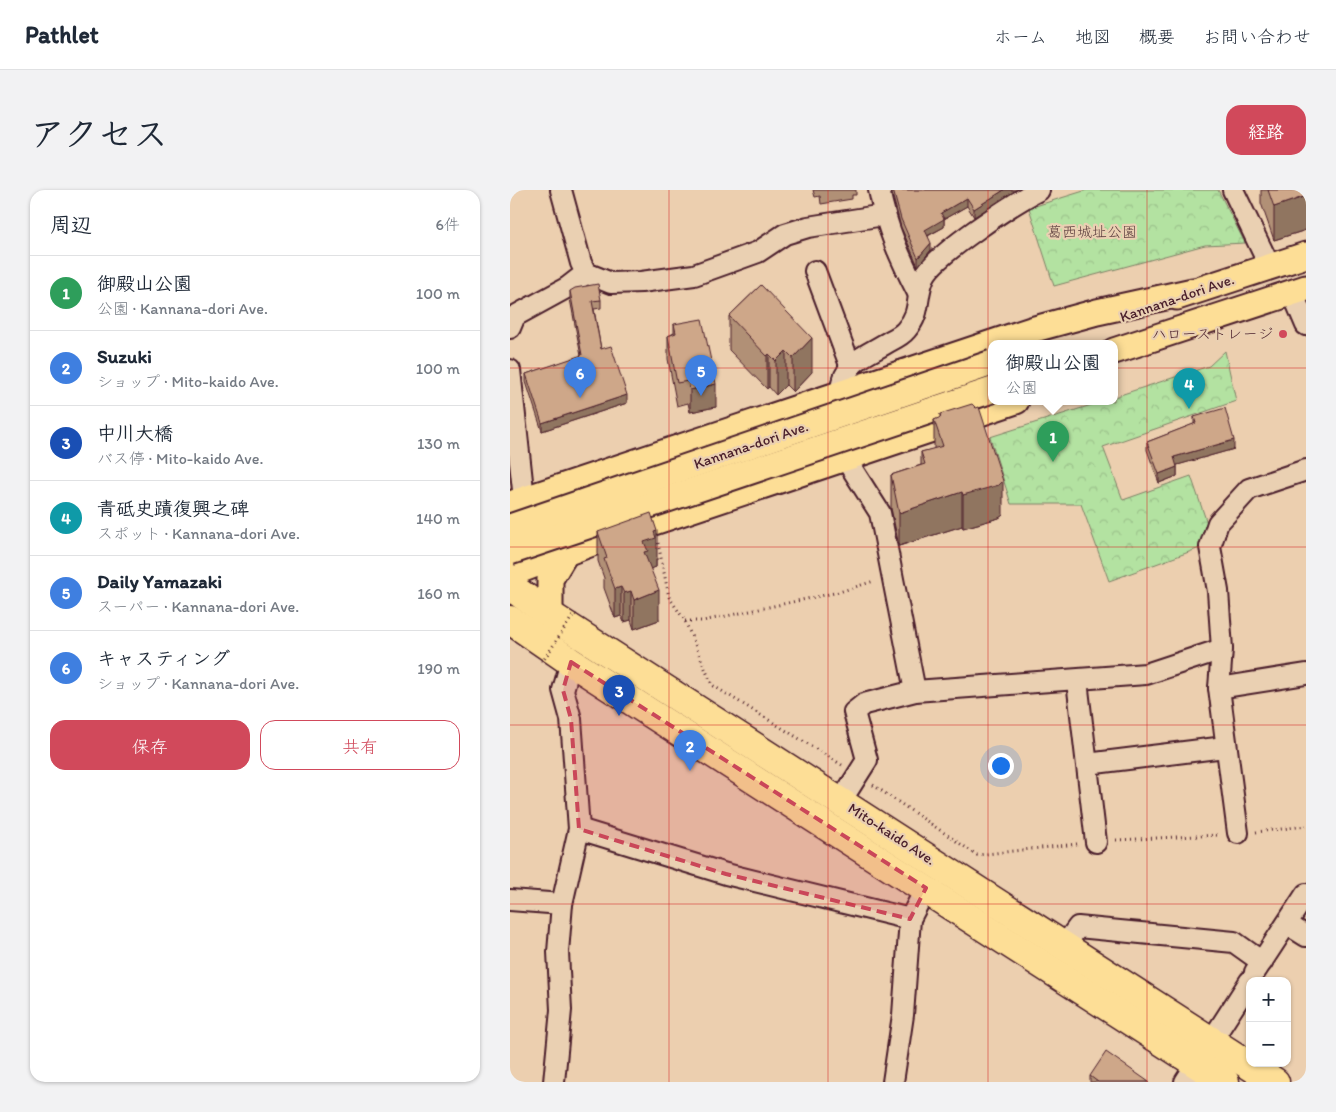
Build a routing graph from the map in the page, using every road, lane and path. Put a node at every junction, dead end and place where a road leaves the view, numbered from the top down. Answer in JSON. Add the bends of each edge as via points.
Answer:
{"nodes":[{"id":1,"x":561,"y":190,"type":"edge"},
{"id":2,"x":879,"y":190,"type":"edge"},
{"id":3,"x":1039,"y":190,"type":"edge"},
{"id":4,"x":1233,"y":190,"type":"edge"},
{"id":5,"x":884,"y":216,"type":"junction"},
{"id":6,"x":1306,"y":255,"type":"edge"},
{"id":7,"x":1270,"y":267,"type":"junction"},
{"id":8,"x":814,"y":271,"type":"dead end"},
{"id":9,"x":586,"y":273,"type":"junction"},
{"id":10,"x":1299,"y":290,"type":"edge"},
{"id":11,"x":1193,"y":291,"type":"junction"},
{"id":12,"x":918,"y":293,"type":"junction"},
{"id":13,"x":512,"y":319,"type":"edge"},
{"id":14,"x":1212,"y":320,"type":"junction"},
{"id":15,"x":1306,"y":325,"type":"edge"},
{"id":16,"x":1000,"y":340,"type":"edge"},
{"id":17,"x":1056,"y":340,"type":"edge"},
{"id":18,"x":988,"y":344,"type":"edge"},
{"id":19,"x":1118,"y":350,"type":"edge"},
{"id":20,"x":1118,"y":359,"type":"edge"},
{"id":21,"x":988,"y":364,"type":"edge"},
{"id":22,"x":850,"y":365,"type":"junction"},
{"id":23,"x":510,"y":370,"type":"edge"},
{"id":24,"x":988,"y":391,"type":"edge"},
{"id":25,"x":840,"y":392,"type":"junction"},
{"id":26,"x":1004,"y":405,"type":"edge"},
{"id":27,"x":844,"y":458,"type":"junction"},
{"id":28,"x":1306,"y":470,"type":"edge"},
{"id":29,"x":577,"y":480,"type":"junction"},
{"id":30,"x":517,"y":501,"type":"edge"},
{"id":31,"x":510,"y":527,"type":"edge"},
{"id":32,"x":657,"y":538,"type":"edge"},
{"id":33,"x":600,"y":540,"type":"junction"},
{"id":34,"x":510,"y":552,"type":"edge"},
{"id":35,"x":565,"y":554,"type":"junction"},
{"id":36,"x":510,"y":574,"type":"edge"},
{"id":37,"x":894,"y":576,"type":"junction"},
{"id":38,"x":510,"y":586,"type":"edge"},
{"id":39,"x":563,"y":615,"type":"junction"},
{"id":40,"x":510,"y":620,"type":"edge"},
{"id":41,"x":684,"y":621,"type":"junction"},
{"id":42,"x":1222,"y":649,"type":"junction"},
{"id":43,"x":541,"y":660,"type":"dead end"},
{"id":44,"x":571,"y":662,"type":"junction"},
{"id":45,"x":1306,"y":674,"type":"edge"},
{"id":46,"x":1077,"y":681,"type":"junction"},
{"id":47,"x":1219,"y":688,"type":"junction"},
{"id":48,"x":916,"y":691,"type":"junction"},
{"id":49,"x":1226,"y":747,"type":"junction"},
{"id":50,"x":1087,"y":764,"type":"junction"},
{"id":51,"x":857,"y":774,"type":"junction"},
{"id":52,"x":841,"y":801,"type":"junction"},
{"id":53,"x":1306,"y":826,"type":"edge"},
{"id":54,"x":579,"y":829,"type":"junction"},
{"id":55,"x":1238,"y":833,"type":"junction"},
{"id":56,"x":1096,"y":842,"type":"junction"},
{"id":57,"x":926,"y":888,"type":"junction"},
{"id":58,"x":1306,"y":894,"type":"edge"},
{"id":59,"x":510,"y":900,"type":"edge"},
{"id":60,"x":562,"y":904,"type":"junction"},
{"id":61,"x":910,"y":920,"type":"junction"},
{"id":62,"x":1287,"y":924,"type":"junction"},
{"id":63,"x":1306,"y":936,"type":"edge"},
{"id":64,"x":1064,"y":946,"type":"junction"},
{"id":65,"x":1262,"y":962,"type":"junction"},
{"id":66,"x":1253,"y":977,"type":"edge"},
{"id":67,"x":1246,"y":987,"type":"edge"},
{"id":68,"x":1197,"y":1062,"type":"edge"},
{"id":69,"x":554,"y":1082,"type":"edge"},
{"id":70,"x":893,"y":1082,"type":"edge"},
{"id":71,"x":1226,"y":1082,"type":"edge"},
{"id":72,"x":1275,"y":1082,"type":"edge"}],
"edges":[{"from":1,"to":9,"type":"street"},
{"from":2,"to":5,"type":"street"},
{"from":3,"to":12,"type":"street","via":[[937,260],[924,276]]},
{"from":4,"to":7,"type":"street"},
{"from":5,"to":9,"type":"street","via":[[808,227],[785,234],[758,252],[694,275],[611,283]]},
{"from":5,"to":12,"type":"street","via":[[894,247]]},
{"from":6,"to":7,"type":"main road","name":"Kannana-dori Ave."},
{"from":7,"to":11,"type":"main road","name":"Kannana-dori Ave."},
{"from":8,"to":22,"type":"street"},
{"from":9,"to":13,"type":"street","via":[[568,288]]},
{"from":10,"to":14,"type":"main road","name":"Kannana-dori Ave."},
{"from":10,"to":15,"type":"street"},
{"from":11,"to":16,"type":"main road","via":[[1097,312]]},
{"from":11,"to":17,"type":"main road","name":"Kannana-dori Ave."},
{"from":12,"to":22,"type":"street","via":[[917,315],[905,332]]},
{"from":14,"to":19,"type":"main road","name":"Kannana-dori Ave."},
{"from":14,"to":20,"type":"main road"},
{"from":18,"to":25,"type":"main road"},
{"from":21,"to":31,"type":"main road","name":"Kannana-dori Ave.","bridge":true},
{"from":22,"to":25,"type":"street"},
{"from":23,"to":30,"type":"street"},
{"from":24,"to":34,"type":"main road","name":"Kannana-dori Ave.","bridge":true},
{"from":25,"to":29,"type":"main road"},
{"from":26,"to":27,"type":"main road"},
{"from":27,"to":33,"type":"main road"},
{"from":27,"to":37,"type":"street","via":[[880,513]]},
{"from":28,"to":42,"type":"street","via":[[1249,489],[1218,523],[1210,547],[1218,591]]},
{"from":29,"to":30,"type":"main road"},
{"from":29,"to":33,"type":"main road","via":[[569,503],[578,528],[586,537]]},
{"from":32,"to":41,"type":"path","via":[[669,597]]},
{"from":33,"to":35,"type":"main road"},
{"from":35,"to":36,"type":"main road"},
{"from":35,"to":39,"type":"main road","via":[[550,579]]},
{"from":37,"to":41,"type":"path","via":[[839,592],[703,621]]},
{"from":37,"to":48,"type":"street"},
{"from":38,"to":39,"type":"highway","name":"Mito-kaido Ave."},
{"from":39,"to":43,"type":"path","bridge":true,"via":[[574,614]]},
{"from":39,"to":52,"type":"highway","name":"Mito-kaido Ave."},
{"from":40,"to":44,"type":"highway","name":"Mito-kaido Ave."},
{"from":41,"to":51,"type":"path","via":[[712,685]]},
{"from":42,"to":46,"type":"street","via":[[1146,674]]},
{"from":42,"to":47,"type":"street"},
{"from":44,"to":54,"type":"street","via":[[562,690],[571,719]]},
{"from":44,"to":57,"type":"highway","name":"Mito-kaido Ave."},
{"from":45,"to":47,"type":"street"},
{"from":46,"to":48,"type":"street"},
{"from":46,"to":50,"type":"street"},
{"from":47,"to":49,"type":"street"},
{"from":48,"to":51,"type":"street","via":[[864,704],[854,712],[867,760]]},
{"from":49,"to":50,"type":"street"},
{"from":49,"to":55,"type":"street"},
{"from":50,"to":56,"type":"street"},
{"from":51,"to":52,"type":"street"},
{"from":51,"to":56,"type":"path","via":[[977,855]]},
{"from":52,"to":64,"type":"highway","name":"Mito-kaido Ave."},
{"from":53,"to":55,"type":"path"},
{"from":54,"to":60,"type":"street"},
{"from":54,"to":61,"type":"street","via":[[726,874]]},
{"from":55,"to":56,"type":"path"},
{"from":57,"to":61,"type":"street"},
{"from":57,"to":68,"type":"highway","name":"Mito-kaido Ave."},
{"from":58,"to":62,"type":"street"},
{"from":59,"to":60,"type":"street"},
{"from":60,"to":69,"type":"street","via":[[558,952],[561,1010]]},
{"from":61,"to":70,"type":"street","via":[[903,1015]]},
{"from":62,"to":63,"type":"street"},
{"from":62,"to":65,"type":"street"},
{"from":64,"to":65,"type":"street","via":[[1078,927],[1234,942]]},
{"from":64,"to":68,"type":"highway","name":"Mito-kaido Ave."},
{"from":65,"to":66,"type":"street"},
{"from":67,"to":68,"type":"street"},
{"from":68,"to":71,"type":"highway","name":"Mito-kaido Ave."},
{"from":68,"to":72,"type":"highway","name":"Mito-kaido Ave."}]}
